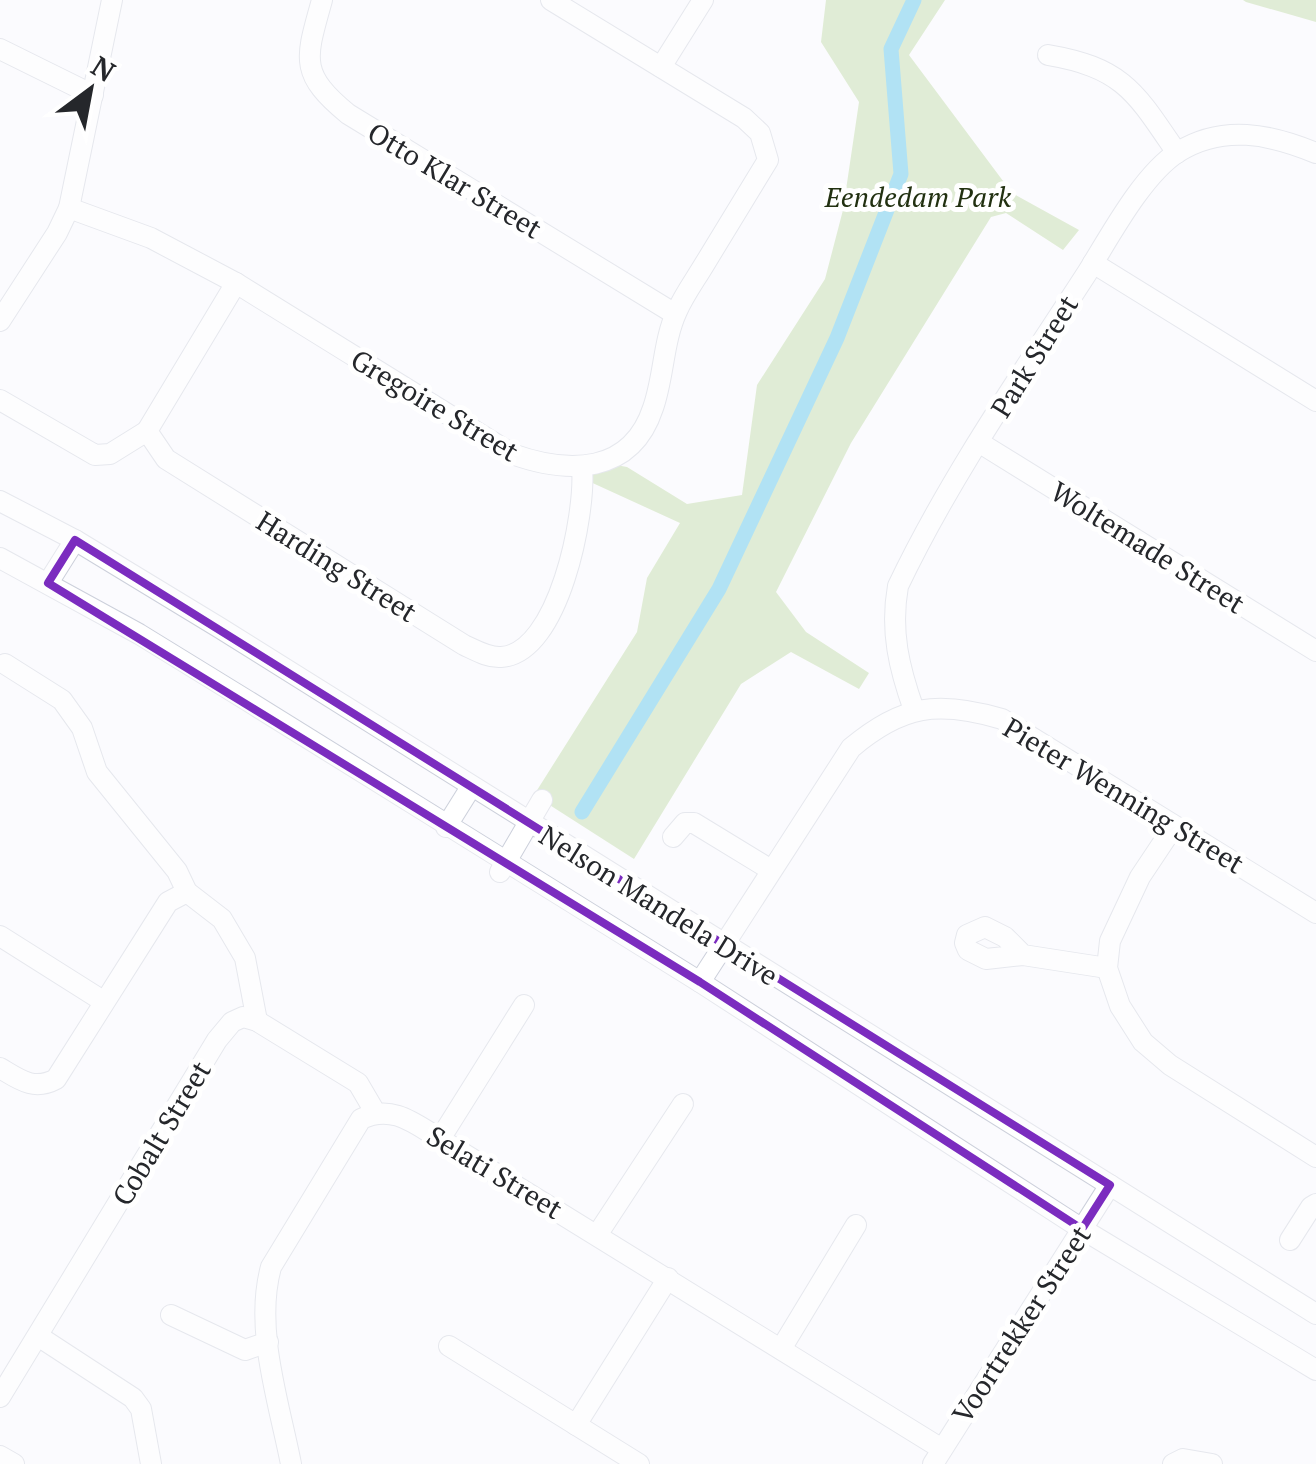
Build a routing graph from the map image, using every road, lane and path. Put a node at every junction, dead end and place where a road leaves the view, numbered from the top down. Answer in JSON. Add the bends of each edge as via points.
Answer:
{"nodes":[{"id":1,"x":112,"y":0,"type":"edge"},
{"id":2,"x":322,"y":0,"type":"edge"},
{"id":3,"x":552,"y":0,"type":"edge"},
{"id":4,"x":703,"y":0,"type":"edge"},
{"id":5,"x":1,"y":54,"type":"edge"},
{"id":6,"x":1048,"y":55,"type":"dead end"},
{"id":7,"x":661,"y":67,"type":"junction"},
{"id":8,"x":92,"y":95,"type":"junction"},
{"id":9,"x":1176,"y":153,"type":"junction"},
{"id":10,"x":1316,"y":153,"type":"edge"},
{"id":11,"x":69,"y":208,"type":"junction"},
{"id":12,"x":1094,"y":263,"type":"junction"},
{"id":13,"x":236,"y":283,"type":"junction"},
{"id":14,"x":675,"y":314,"type":"junction"},
{"id":15,"x":0,"y":321,"type":"edge"},
{"id":16,"x":0,"y":400,"type":"edge"},
{"id":17,"x":1316,"y":401,"type":"edge"},
{"id":18,"x":148,"y":432,"type":"junction"},
{"id":19,"x":980,"y":444,"type":"junction"},
{"id":20,"x":582,"y":468,"type":"junction"},
{"id":21,"x":0,"y":501,"type":"edge"},
{"id":22,"x":75,"y":540,"type":"junction"},
{"id":23,"x":0,"y":558,"type":"edge"},
{"id":24,"x":48,"y":583,"type":"junction"},
{"id":25,"x":1316,"y":651,"type":"edge"},
{"id":26,"x":2,"y":670,"type":"edge"},
{"id":27,"x":914,"y":710,"type":"junction"},
{"id":28,"x":471,"y":787,"type":"junction"},
{"id":29,"x":542,"y":800,"type":"dead end"},
{"id":30,"x":528,"y":824,"type":"junction"},
{"id":31,"x":1174,"y":826,"type":"junction"},
{"id":32,"x":446,"y":827,"type":"junction"},
{"id":33,"x":673,"y":837,"type":"dead end"},
{"id":34,"x":502,"y":869,"type":"junction"},
{"id":35,"x":772,"y":870,"type":"junction"},
{"id":36,"x":187,"y":892,"type":"junction"},
{"id":37,"x":1316,"y":913,"type":"edge"},
{"id":38,"x":0,"y":936,"type":"edge"},
{"id":39,"x":724,"y":946,"type":"junction"},
{"id":40,"x":1023,"y":955,"type":"dead end"},
{"id":41,"x":1107,"y":968,"type":"junction"},
{"id":42,"x":700,"y":982,"type":"junction"},
{"id":43,"x":102,"y":1001,"type":"junction"},
{"id":44,"x":524,"y":1005,"type":"dead end"},
{"id":45,"x":257,"y":1020,"type":"junction"},
{"id":46,"x":0,"y":1068,"type":"edge"},
{"id":47,"x":683,"y":1104,"type":"dead end"},
{"id":48,"x":374,"y":1112,"type":"junction"},
{"id":49,"x":440,"y":1139,"type":"junction"},
{"id":50,"x":1316,"y":1156,"type":"edge"},
{"id":51,"x":1110,"y":1184,"type":"junction"},
{"id":52,"x":1316,"y":1204,"type":"edge"},
{"id":53,"x":856,"y":1225,"type":"dead end"},
{"id":54,"x":1082,"y":1229,"type":"junction"},
{"id":55,"x":598,"y":1235,"type":"junction"},
{"id":56,"x":1290,"y":1240,"type":"dead end"},
{"id":57,"x":668,"y":1278,"type":"junction"},
{"id":58,"x":1316,"y":1314,"type":"edge"},
{"id":59,"x":171,"y":1315,"type":"dead end"},
{"id":60,"x":38,"y":1336,"type":"junction"},
{"id":61,"x":268,"y":1342,"type":"junction"},
{"id":62,"x":449,"y":1346,"type":"dead end"},
{"id":63,"x":781,"y":1349,"type":"junction"},
{"id":64,"x":1316,"y":1370,"type":"edge"},
{"id":65,"x":0,"y":1397,"type":"edge"},
{"id":66,"x":576,"y":1424,"type":"junction"},
{"id":67,"x":0,"y":1456,"type":"edge"},
{"id":68,"x":937,"y":1456,"type":"edge"},
{"id":69,"x":14,"y":1464,"type":"edge"},
{"id":70,"x":151,"y":1464,"type":"edge"},
{"id":71,"x":291,"y":1464,"type":"edge"},
{"id":72,"x":639,"y":1464,"type":"edge"},
{"id":73,"x":1173,"y":1464,"type":"edge"},
{"id":74,"x":1212,"y":1464,"type":"edge"}],
"edges":[{"from":1,"to":8,"type":"street"},
{"from":2,"to":14,"type":"street","name":"Otto Klar Street","via":[[309,60],[326,96]]},
{"from":3,"to":7,"type":"street"},
{"from":4,"to":7,"type":"street"},
{"from":5,"to":8,"type":"street"},
{"from":6,"to":9,"type":"street","via":[[1086,62],[1124,83]]},
{"from":7,"to":14,"type":"street","via":[[744,118],[760,133],[768,160]]},
{"from":8,"to":11,"type":"street"},
{"from":9,"to":10,"type":"street","name":"Park Street","via":[[1220,134],[1287,141]]},
{"from":9,"to":12,"type":"street","name":"Park Street"},
{"from":11,"to":13,"type":"street","name":"Gregoire Street","via":[[151,238]]},
{"from":11,"to":15,"type":"street"},
{"from":12,"to":17,"type":"street"},
{"from":12,"to":19,"type":"street","name":"Park Street"},
{"from":13,"to":18,"type":"street"},
{"from":13,"to":20,"type":"street","name":"Gregoire Street","via":[[512,454]]},
{"from":14,"to":20,"type":"street","via":[[642,432],[620,453]]},
{"from":16,"to":18,"type":"street","via":[[96,455]]},
{"from":18,"to":20,"type":"street","name":"Harding Street","via":[[166,459],[464,644],[500,658],[531,640],[554,606],[581,514]]},
{"from":19,"to":25,"type":"street","name":"Woltemade Street"},
{"from":19,"to":27,"type":"street","name":"Park Street","via":[[898,586],[895,644]]},
{"from":21,"to":22,"type":"street","name":"Nelson Mandela Drive"},
{"from":22,"to":24,"type":"street"},
{"from":22,"to":28,"type":"street","name":"Nelson Mandela Drive"},
{"from":23,"to":24,"type":"street","name":"Nelson Mandela Drive"},
{"from":24,"to":32,"type":"street","name":"Nelson Mandela Drive"},
{"from":26,"to":36,"type":"street","via":[[62,700],[82,728],[97,772],[177,870]]},
{"from":27,"to":31,"type":"street","name":"Pieter Wenning Street","via":[[1002,719]]},
{"from":27,"to":35,"type":"street","name":"Pieter Wenning Street","via":[[874,728],[851,748]]},
{"from":28,"to":30,"type":"street","name":"Nelson Mandela Drive"},
{"from":28,"to":32,"type":"street"},
{"from":29,"to":30,"type":"street"},
{"from":30,"to":34,"type":"street"},
{"from":30,"to":39,"type":"street","name":"Nelson Mandela Drive"},
{"from":31,"to":37,"type":"street","name":"Pieter Wenning Street"},
{"from":31,"to":41,"type":"street","via":[[1123,908]]},
{"from":32,"to":34,"type":"street","name":"Nelson Mandela Drive"},
{"from":33,"to":35,"type":"street","via":[[694,823]]},
{"from":34,"to":42,"type":"street","name":"Nelson Mandela Drive"},
{"from":35,"to":39,"type":"street","name":"Pieter Wenning Street"},
{"from":36,"to":43,"type":"street","via":[[168,902]]},
{"from":36,"to":45,"type":"street","via":[[222,919],[245,958]]},
{"from":38,"to":43,"type":"street"},
{"from":39,"to":42,"type":"street","name":"Pieter Wenning Street"},
{"from":39,"to":51,"type":"street","name":"Nelson Mandela Drive"},
{"from":40,"to":41,"type":"street"},
{"from":41,"to":50,"type":"street","via":[[1143,1042]]},
{"from":42,"to":54,"type":"street","name":"Nelson Mandela Drive"},
{"from":43,"to":46,"type":"street","via":[[56,1079],[26,1084]]},
{"from":44,"to":49,"type":"street"},
{"from":45,"to":48,"type":"street","via":[[358,1084]]},
{"from":45,"to":60,"type":"street","name":"Cobalt Street","via":[[232,1022],[217,1040]]},
{"from":47,"to":55,"type":"street"},
{"from":48,"to":49,"type":"street","name":"Selati Street","via":[[400,1116]]},
{"from":48,"to":61,"type":"street","via":[[361,1118],[270,1267]]},
{"from":49,"to":55,"type":"street","name":"Selati Street"},
{"from":51,"to":54,"type":"street","name":"Voortrekker Street"},
{"from":51,"to":58,"type":"street","name":"Nelson Mandela Drive"},
{"from":52,"to":56,"type":"street"},
{"from":53,"to":63,"type":"street"},
{"from":54,"to":64,"type":"street","name":"Nelson Mandela Drive"},
{"from":54,"to":68,"type":"street","name":"Voortrekker Street"},
{"from":55,"to":57,"type":"street","name":"Selati Street"},
{"from":57,"to":63,"type":"street","name":"Selati Street"},
{"from":57,"to":66,"type":"street"},
{"from":59,"to":61,"type":"street","via":[[245,1350]]},
{"from":60,"to":65,"type":"street","name":"Cobalt Street"},
{"from":60,"to":70,"type":"street","via":[[133,1398]]},
{"from":61,"to":71,"type":"street"},
{"from":62,"to":66,"type":"street"},
{"from":63,"to":68,"type":"street","name":"Selati Street"},
{"from":66,"to":72,"type":"street"},
{"from":67,"to":69,"type":"street"},
{"from":73,"to":74,"type":"street"}]}
